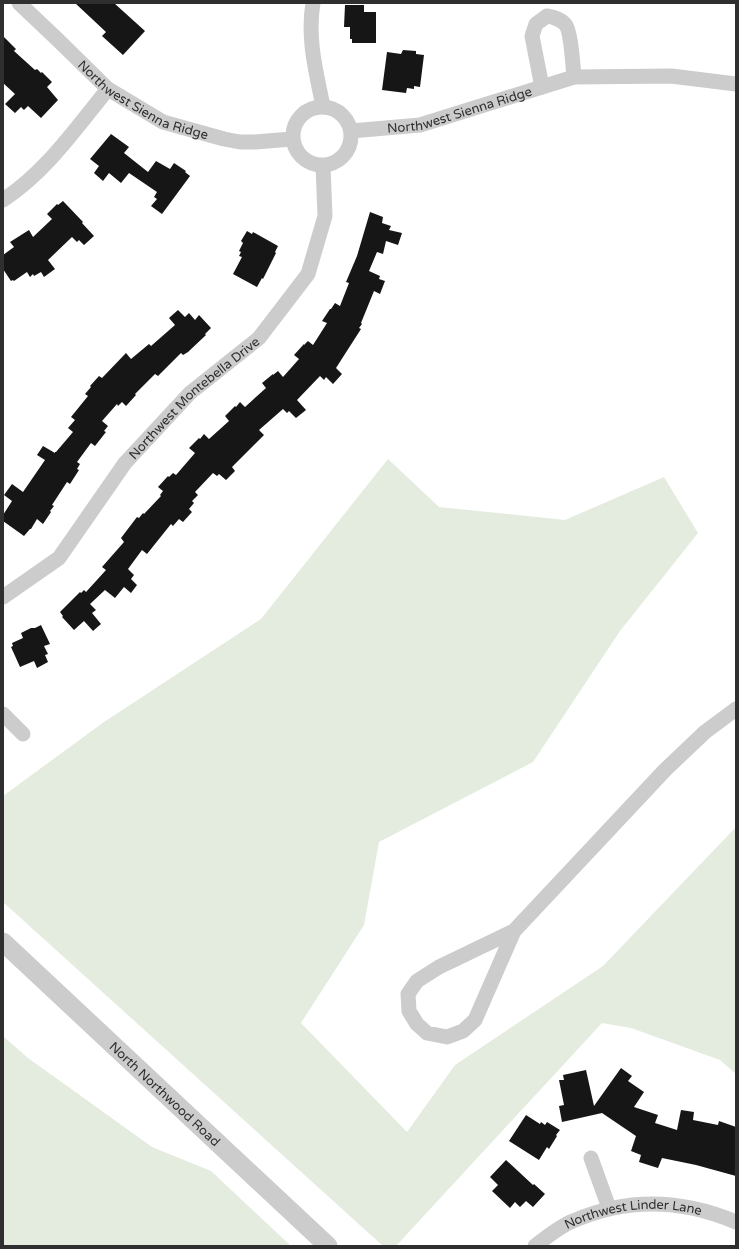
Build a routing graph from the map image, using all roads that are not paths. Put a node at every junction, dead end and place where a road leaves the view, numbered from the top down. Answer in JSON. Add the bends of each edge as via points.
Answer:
{"nodes":[{"id":1,"x":19,"y":3,"type":"edge"},
{"id":2,"x":313,"y":3,"type":"edge"},
{"id":3,"x":574,"y":77,"type":"junction"},
{"id":4,"x":736,"y":84,"type":"edge"},
{"id":5,"x":542,"y":86,"type":"junction"},
{"id":6,"x":108,"y":89,"type":"junction"},
{"id":7,"x":322,"y":106,"type":"junction"},
{"id":8,"x":351,"y":130,"type":"junction"},
{"id":9,"x":292,"y":139,"type":"junction"},
{"id":10,"x":323,"y":166,"type":"junction"},
{"id":11,"x":3,"y":200,"type":"edge"},
{"id":12,"x":3,"y":597,"type":"edge"},
{"id":13,"x":736,"y":709,"type":"edge"},
{"id":14,"x":3,"y":714,"type":"edge"},
{"id":15,"x":23,"y":734,"type":"dead end"},
{"id":16,"x":514,"y":931,"type":"junction"},
{"id":17,"x":3,"y":942,"type":"edge"},
{"id":18,"x":592,"y":1158,"type":"dead end"},
{"id":19,"x":609,"y":1208,"type":"junction"},
{"id":20,"x":736,"y":1222,"type":"edge"},
{"id":21,"x":328,"y":1246,"type":"edge"},
{"id":22,"x":535,"y":1246,"type":"edge"}],
"edges":[{"from":1,"to":6,"type":"street","name":"Northwest Sienna Ridge"},
{"from":2,"to":7,"type":"street","via":[[312,46]]},
{"from":3,"to":4,"type":"street","name":"Northwest Sienna Ridge","via":[[671,76]]},
{"from":3,"to":5,"type":"street","name":"Northwest Sienna Ridge"},
{"from":3,"to":5,"type":"street","name":"Northwest Sienna Ridge","via":[[571,44],[566,25],[558,18],[547,16],[536,24],[532,36]]},
{"from":5,"to":8,"type":"street","name":"Northwest Sienna Ridge","via":[[420,125]]},
{"from":6,"to":9,"type":"street","name":"Northwest Sienna Ridge","via":[[163,122],[224,139],[255,142]]},
{"from":6,"to":11,"type":"street","via":[[50,160],[18,190]]},
{"from":7,"to":8,"type":"street","via":[[332,108],[341,114],[348,121]]},
{"from":7,"to":9,"type":"street","via":[[313,108],[298,118]]},
{"from":8,"to":10,"type":"street","via":[[351,141],[342,158],[333,164]]},
{"from":9,"to":10,"type":"street","via":[[298,154],[305,161]]},
{"from":10,"to":12,"type":"street","name":"Northwest Montebella Drive","via":[[325,216],[308,274],[259,338],[190,393],[124,463],[59,558]]},
{"from":13,"to":16,"type":"street","via":[[705,732],[665,770]]},
{"from":14,"to":15,"type":"street"},
{"from":16,"to":16,"type":"street","via":[[439,967],[417,981],[408,994],[409,1011],[417,1024],[427,1033],[446,1037],[464,1031],[475,1020]]},
{"from":17,"to":21,"type":"street","name":"North Northwood Road"},
{"from":18,"to":19,"type":"street"},
{"from":19,"to":20,"type":"street","name":"Northwest Linder Lane","via":[[648,1203],[684,1206],[716,1213]]},
{"from":19,"to":22,"type":"street","name":"Northwest Linder Lane","via":[[572,1221]]}]}
